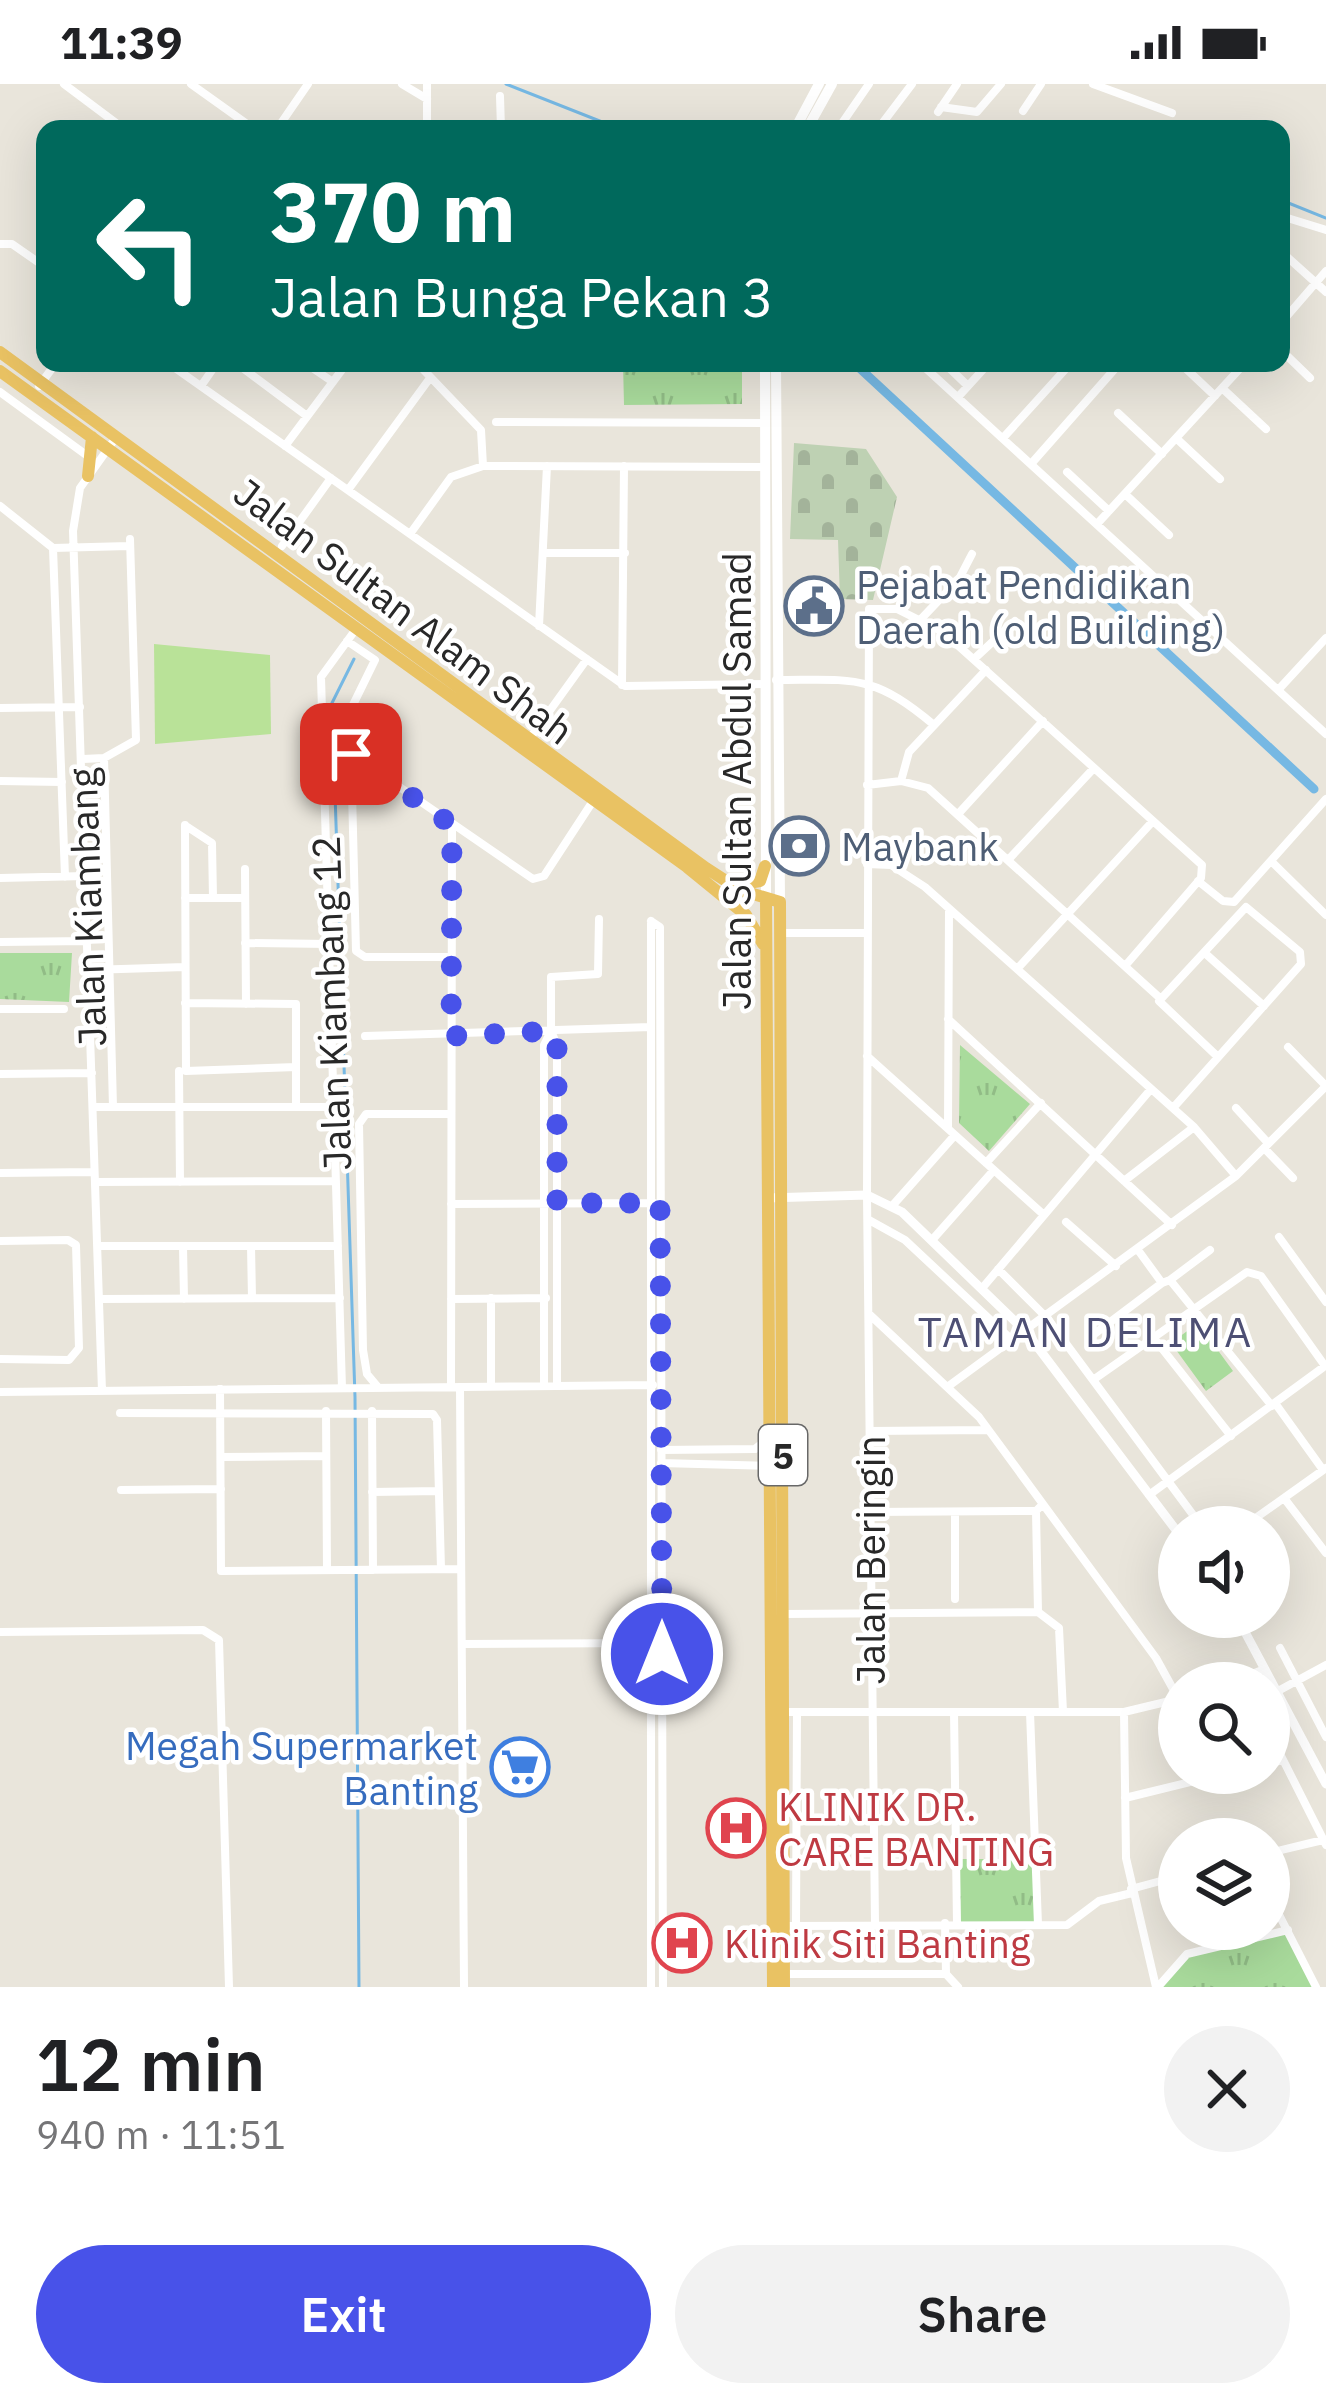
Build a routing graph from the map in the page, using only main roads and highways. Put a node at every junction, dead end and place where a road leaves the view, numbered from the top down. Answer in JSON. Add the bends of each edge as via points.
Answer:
{"nodes":[{"id":1,"x":819,"y":84,"type":"edge"},
{"id":2,"x":832,"y":84,"type":"edge"},
{"id":3,"x":800,"y":120,"type":"edge"},
{"id":4,"x":812,"y":120,"type":"edge"},
{"id":5,"x":0,"y":352,"type":"edge"},
{"id":6,"x":0,"y":371,"type":"edge"},
{"id":7,"x":765,"y":372,"type":"edge"},
{"id":8,"x":776,"y":372,"type":"edge"},
{"id":9,"x":92,"y":437,"type":"junction"},
{"id":10,"x":112,"y":443,"type":"junction"},
{"id":11,"x":88,"y":476,"type":"road end"},
{"id":12,"x":206,"y":510,"type":"junction"},
{"id":13,"x":770,"y":682,"type":"junction"},
{"id":14,"x":525,"y":745,"type":"junction"},
{"id":15,"x":765,"y":866,"type":"junction"},
{"id":16,"x":730,"y":884,"type":"junction"},
{"id":17,"x":733,"y":901,"type":"junction"},
{"id":18,"x":773,"y":908,"type":"junction"},
{"id":19,"x":766,"y":951,"type":"junction"},
{"id":20,"x":773,"y":1198,"type":"junction"},
{"id":21,"x":784,"y":1712,"type":"junction"},
{"id":22,"x":784,"y":1980,"type":"edge"},
{"id":23,"x":773,"y":1987,"type":"edge"}],
"edges":[{"from":1,"to":3,"type":"main road"},
{"from":2,"to":4,"type":"main road"},
{"from":5,"to":10,"type":"highway","name":"Jalan Sultan Alam Shah"},
{"from":6,"to":9,"type":"highway","name":"Jalan Sultan Alam Shah"},
{"from":7,"to":13,"type":"main road","name":"Jalan Sultan Abdul Samad"},
{"from":8,"to":13,"type":"main road","name":"Jalan Sultan Abdul Samad"},
{"from":9,"to":10,"type":"highway","name":"Jalan Sultan Alam Shah"},
{"from":9,"to":11,"type":"highway"},
{"from":10,"to":12,"type":"highway","name":"Jalan Sultan Alam Shah"},
{"from":12,"to":14,"type":"highway","name":"Jalan Sultan Alam Shah"},
{"from":12,"to":14,"type":"highway","name":"Jalan Sultan Alam Shah","via":[[351,635]]},
{"from":13,"to":15,"type":"main road","name":"Jalan Sultan Abdul Samad"},
{"from":13,"to":18,"type":"main road","name":"Jalan Sultan Abdul Samad"},
{"from":14,"to":16,"type":"highway","name":"Jalan Sultan Alam Shah"},
{"from":14,"to":17,"type":"highway","name":"Jalan Sultan Alam Shah"},
{"from":15,"to":16,"type":"highway","via":[[756,884]]},
{"from":15,"to":18,"type":"main road","name":"Jalan Sultan Abdul Samad"},
{"from":16,"to":18,"type":"highway","name":"Jalan Sultan Alam Shah"},
{"from":17,"to":18,"type":"highway"},
{"from":17,"to":19,"type":"highway"},
{"from":18,"to":19,"type":"highway","name":"Jalan Sultan Abdul Samad","number":"5"},
{"from":18,"to":20,"type":"highway","name":"Jalan Sultan Abdul Samad","number":"5","via":[[781,933]]},
{"from":19,"to":20,"type":"highway","name":"Jalan Sultan Abdul Samad","number":"5"},
{"from":20,"to":21,"type":"highway","number":"5"},
{"from":20,"to":21,"type":"highway","number":"5","via":[[769,1466]]},
{"from":21,"to":22,"type":"highway","number":"5"},
{"from":21,"to":23,"type":"highway","number":"5"}]}
